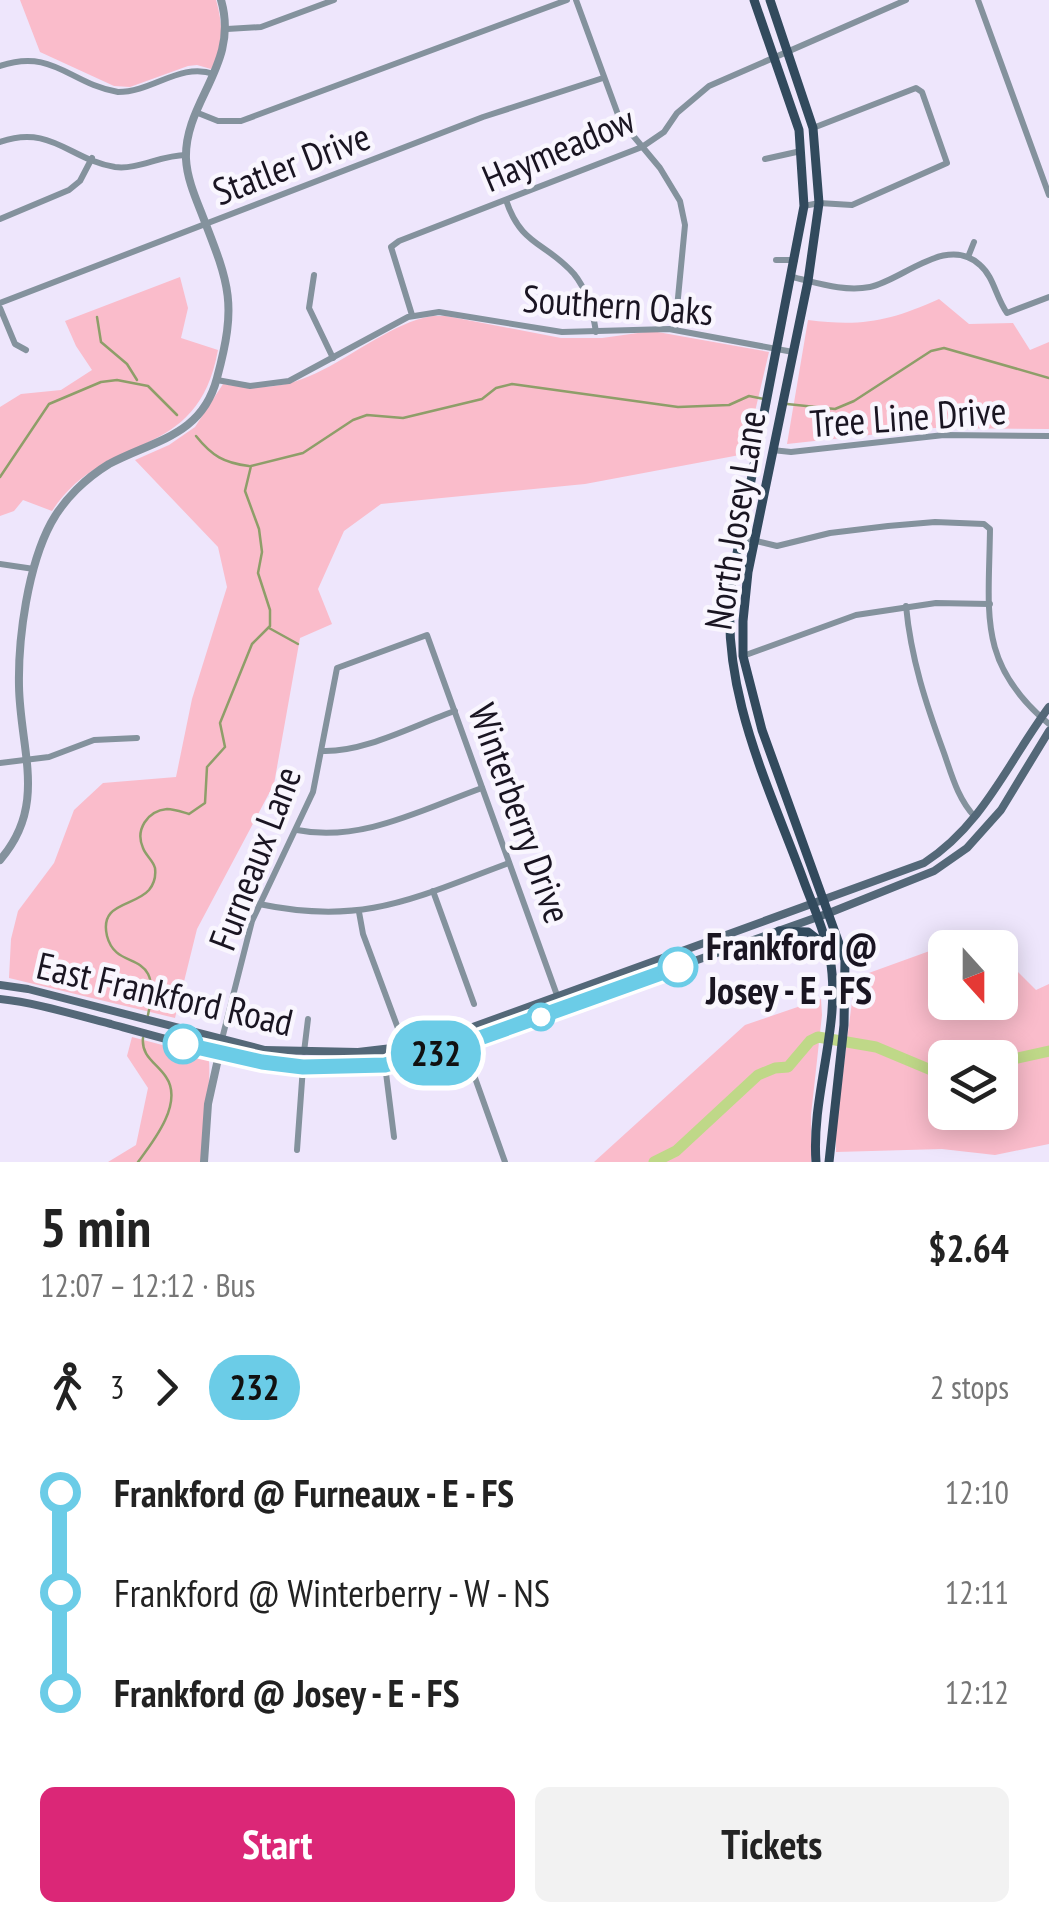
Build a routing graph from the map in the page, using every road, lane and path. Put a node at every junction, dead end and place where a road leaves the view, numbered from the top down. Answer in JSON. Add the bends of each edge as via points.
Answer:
{"nodes":[{"id":1,"x":221,"y":0,"type":"edge"},
{"id":2,"x":334,"y":0,"type":"edge"},
{"id":3,"x":567,"y":0,"type":"edge"},
{"id":4,"x":576,"y":0,"type":"edge"},
{"id":5,"x":754,"y":0,"type":"edge"},
{"id":6,"x":770,"y":0,"type":"edge"},
{"id":7,"x":906,"y":0,"type":"edge"},
{"id":8,"x":978,"y":0,"type":"edge"},
{"id":9,"x":227,"y":29,"type":"junction"},
{"id":10,"x":787,"y":50,"type":"junction"},
{"id":11,"x":774,"y":56,"type":"junction"},
{"id":12,"x":0,"y":66,"type":"edge"},
{"id":13,"x":214,"y":74,"type":"junction"},
{"id":14,"x":603,"y":78,"type":"junction"},
{"id":15,"x":198,"y":113,"type":"junction"},
{"id":16,"x":813,"y":128,"type":"junction"},
{"id":17,"x":0,"y":142,"type":"edge"},
{"id":18,"x":642,"y":147,"type":"junction"},
{"id":19,"x":802,"y":151,"type":"junction"},
{"id":20,"x":186,"y":156,"type":"junction"},
{"id":21,"x":92,"y":158,"type":"junction"},
{"id":22,"x":765,"y":159,"type":"dead end"},
{"id":23,"x":1049,"y":194,"type":"edge"},
{"id":24,"x":506,"y":200,"type":"junction"},
{"id":25,"x":819,"y":203,"type":"junction"},
{"id":26,"x":804,"y":206,"type":"junction"},
{"id":27,"x":0,"y":219,"type":"edge"},
{"id":28,"x":206,"y":225,"type":"junction"},
{"id":29,"x":974,"y":242,"type":"dead end"},
{"id":30,"x":968,"y":257,"type":"junction"},
{"id":31,"x":776,"y":260,"type":"dead end"},
{"id":32,"x":796,"y":260,"type":"junction"},
{"id":33,"x":314,"y":276,"type":"dead end"},
{"id":34,"x":792,"y":277,"type":"junction"},
{"id":35,"x":808,"y":281,"type":"junction"},
{"id":36,"x":1049,"y":297,"type":"edge"},
{"id":37,"x":0,"y":305,"type":"edge"},
{"id":38,"x":412,"y":315,"type":"junction"},
{"id":39,"x":675,"y":330,"type":"junction"},
{"id":40,"x":596,"y":332,"type":"junction"},
{"id":41,"x":777,"y":348,"type":"junction"},
{"id":42,"x":26,"y":350,"type":"dead end"},
{"id":43,"x":793,"y":352,"type":"junction"},
{"id":44,"x":333,"y":358,"type":"junction"},
{"id":45,"x":217,"y":380,"type":"junction"},
{"id":46,"x":1049,"y":436,"type":"edge"},
{"id":47,"x":772,"y":450,"type":"junction"},
{"id":48,"x":740,"y":537,"type":"junction"},
{"id":49,"x":755,"y":541,"type":"junction"},
{"id":50,"x":0,"y":564,"type":"edge"},
{"id":51,"x":36,"y":570,"type":"junction"},
{"id":52,"x":990,"y":604,"type":"junction"},
{"id":53,"x":906,"y":606,"type":"junction"},
{"id":54,"x":427,"y":635,"type":"joint"},
{"id":55,"x":743,"y":656,"type":"junction"},
{"id":56,"x":1049,"y":707,"type":"edge"},
{"id":57,"x":455,"y":711,"type":"junction"},
{"id":58,"x":1046,"y":724,"type":"edge"},
{"id":59,"x":762,"y":730,"type":"junction"},
{"id":60,"x":137,"y":738,"type":"dead end"},
{"id":61,"x":750,"y":738,"type":"junction"},
{"id":62,"x":322,"y":750,"type":"junction"},
{"id":63,"x":26,"y":759,"type":"junction"},
{"id":64,"x":0,"y":763,"type":"edge"},
{"id":65,"x":482,"y":788,"type":"junction"},
{"id":66,"x":976,"y":818,"type":"junction"},
{"id":67,"x":297,"y":830,"type":"junction"},
{"id":68,"x":932,"y":857,"type":"junction"},
{"id":69,"x":0,"y":860,"type":"edge"},
{"id":70,"x":509,"y":863,"type":"junction"},
{"id":71,"x":938,"y":869,"type":"junction"},
{"id":72,"x":434,"y":891,"type":"junction"},
{"id":73,"x":824,"y":900,"type":"junction"},
{"id":74,"x":259,"y":904,"type":"junction"},
{"id":75,"x":812,"y":904,"type":"junction"},
{"id":76,"x":360,"y":912,"type":"junction"},
{"id":77,"x":828,"y":913,"type":"junction"},
{"id":78,"x":816,"y":918,"type":"junction"},
{"id":79,"x":779,"y":931,"type":"junction"},
{"id":80,"x":826,"y":946,"type":"junction"},
{"id":81,"x":683,"y":950,"type":"junction"},
{"id":82,"x":688,"y":964,"type":"junction"},
{"id":83,"x":0,"y":985,"type":"edge"},
{"id":84,"x":558,"y":997,"type":"junction"},
{"id":85,"x":0,"y":998,"type":"edge"},
{"id":86,"x":77,"y":1002,"type":"junction"},
{"id":87,"x":474,"y":1004,"type":"dead end"},
{"id":88,"x":44,"y":1006,"type":"junction"},
{"id":89,"x":562,"y":1010,"type":"junction"},
{"id":90,"x":308,"y":1019,"type":"dead end"},
{"id":91,"x":400,"y":1031,"type":"dead end"},
{"id":92,"x":459,"y":1033,"type":"junction"},
{"id":93,"x":222,"y":1040,"type":"junction"},
{"id":94,"x":463,"y":1044,"type":"junction"},
{"id":95,"x":383,"y":1050,"type":"junction"},
{"id":96,"x":219,"y":1053,"type":"junction"},
{"id":97,"x":304,"y":1053,"type":"junction"},
{"id":98,"x":385,"y":1065,"type":"junction"},
{"id":99,"x":303,"y":1067,"type":"junction"},
{"id":100,"x":338,"y":1068,"type":"junction"},
{"id":101,"x":394,"y":1137,"type":"dead end"},
{"id":102,"x":297,"y":1150,"type":"dead end"},
{"id":103,"x":204,"y":1162,"type":"edge"},
{"id":104,"x":505,"y":1162,"type":"edge"},
{"id":105,"x":816,"y":1162,"type":"edge"},
{"id":106,"x":829,"y":1162,"type":"edge"}],
"edges":[{"from":1,"to":9,"type":"street"},
{"from":2,"to":9,"type":"street","via":[[261,27]]},
{"from":3,"to":15,"type":"street","via":[[241,121]]},
{"from":4,"to":14,"type":"street"},
{"from":5,"to":11,"type":"main road","name":"North Josey Lane"},
{"from":6,"to":10,"type":"main road","name":"North Josey Lane"},
{"from":7,"to":10,"type":"street","name":"Haymeadow"},
{"from":8,"to":23,"type":"street"},
{"from":9,"to":13,"type":"street"},
{"from":10,"to":11,"type":"street","name":"Haymeadow"},
{"from":10,"to":16,"type":"main road","name":"North Josey Lane"},
{"from":11,"to":18,"type":"street","name":"Haymeadow","via":[[708,86]]},
{"from":11,"to":19,"type":"main road","name":"North Josey Lane"},
{"from":12,"to":13,"type":"street","via":[[35,59],[118,92],[193,69]]},
{"from":13,"to":15,"type":"street"},
{"from":14,"to":18,"type":"street","via":[[620,120]]},
{"from":14,"to":28,"type":"street","name":"Statler Drive","via":[[483,117]]},
{"from":15,"to":20,"type":"street"},
{"from":16,"to":25,"type":"main road","name":"North Josey Lane"},
{"from":16,"to":25,"type":"street","via":[[916,88],[946,163],[852,205]]},
{"from":17,"to":21,"type":"street","via":[[46,138]]},
{"from":18,"to":24,"type":"street","name":"Haymeadow"},
{"from":18,"to":39,"type":"street","via":[[670,182],[684,218]]},
{"from":19,"to":22,"type":"street"},
{"from":19,"to":26,"type":"main road","name":"North Josey Lane"},
{"from":20,"to":21,"type":"street","via":[[128,168]]},
{"from":20,"to":28,"type":"street"},
{"from":21,"to":27,"type":"street","via":[[69,190]]},
{"from":24,"to":38,"type":"street","name":"Haymeadow","via":[[391,247]]},
{"from":24,"to":40,"type":"street","via":[[516,227],[575,276]]},
{"from":25,"to":26,"type":"street"},
{"from":25,"to":35,"type":"main road","name":"North Josey Lane"},
{"from":26,"to":32,"type":"main road","name":"North Josey Lane"},
{"from":28,"to":37,"type":"street","name":"Statler Drive"},
{"from":28,"to":45,"type":"street","via":[[230,298]]},
{"from":29,"to":30,"type":"street"},
{"from":30,"to":35,"type":"street","via":[[937,258],[873,287]]},
{"from":30,"to":36,"type":"street","via":[[988,275],[1006,313]]},
{"from":31,"to":32,"type":"street"},
{"from":32,"to":34,"type":"main road","name":"North Josey Lane"},
{"from":33,"to":44,"type":"street","via":[[309,308]]},
{"from":34,"to":35,"type":"street"},
{"from":34,"to":41,"type":"main road","name":"North Josey Lane"},
{"from":35,"to":43,"type":"main road","name":"North Josey Lane"},
{"from":37,"to":42,"type":"street","via":[[15,344]]},
{"from":38,"to":40,"type":"street","name":"Southern Oaks","via":[[448,312]]},
{"from":38,"to":44,"type":"street","name":"Southern Oaks"},
{"from":39,"to":40,"type":"street","name":"Southern Oaks"},
{"from":39,"to":41,"type":"street","name":"Southern Oaks"},
{"from":41,"to":43,"type":"street","name":"Southern Oaks"},
{"from":41,"to":48,"type":"main road","name":"North Josey Lane"},
{"from":43,"to":47,"type":"main road","name":"North Josey Lane"},
{"from":44,"to":45,"type":"street","name":"Southern Oaks","via":[[275,385]]},
{"from":45,"to":51,"type":"street","via":[[183,430],[106,466],[80,486],[50,524]]},
{"from":46,"to":47,"type":"street","name":"Tree Line Drive","via":[[944,435]]},
{"from":47,"to":49,"type":"main road","name":"North Josey Lane"},
{"from":48,"to":49,"type":"street"},
{"from":48,"to":61,"type":"main road","name":"North Josey Lane","via":[[729,631]]},
{"from":49,"to":52,"type":"street","via":[[777,546],[888,526],[984,524],[990,528]]},
{"from":49,"to":55,"type":"main road","name":"North Josey Lane"},
{"from":50,"to":51,"type":"street"},
{"from":51,"to":63,"type":"street","via":[[19,662]]},
{"from":52,"to":53,"type":"street"},
{"from":52,"to":58,"type":"street","via":[[1002,672]]},
{"from":53,"to":55,"type":"street","via":[[844,619]]},
{"from":53,"to":66,"type":"street","via":[[918,680],[958,792]]},
{"from":54,"to":57,"type":"street","name":"Winterberry Drive"},
{"from":54,"to":62,"type":"street","name":"Furneaux Lane","via":[[337,668]]},
{"from":55,"to":59,"type":"main road","name":"North Josey Lane"},
{"from":56,"to":58,"type":"main road","name":"East Frankford Road"},
{"from":57,"to":62,"type":"street","via":[[361,745]]},
{"from":57,"to":65,"type":"street","name":"Winterberry Drive"},
{"from":58,"to":66,"type":"main road","name":"East Frankford Road"},
{"from":58,"to":71,"type":"main road","name":"East Frankford Road","via":[[1001,810]]},
{"from":59,"to":61,"type":"main road"},
{"from":59,"to":73,"type":"main road","name":"North Josey Lane"},
{"from":60,"to":63,"type":"street","via":[[94,740]]},
{"from":61,"to":75,"type":"main road","name":"North Josey Lane"},
{"from":62,"to":67,"type":"street","name":"Furneaux Lane"},
{"from":63,"to":64,"type":"street"},
{"from":63,"to":69,"type":"street","via":[[26,816]]},
{"from":65,"to":67,"type":"street","via":[[365,830]]},
{"from":65,"to":70,"type":"street","name":"Winterberry Drive"},
{"from":66,"to":68,"type":"main road","name":"East Frankford Road"},
{"from":67,"to":74,"type":"street","name":"Furneaux Lane"},
{"from":68,"to":71,"type":"main road"},
{"from":68,"to":73,"type":"main road","name":"East Frankford Road"},
{"from":70,"to":72,"type":"street"},
{"from":70,"to":84,"type":"street","name":"Winterberry Drive"},
{"from":71,"to":77,"type":"main road","name":"East Frankford Road"},
{"from":72,"to":76,"type":"street"},
{"from":72,"to":87,"type":"street"},
{"from":73,"to":75,"type":"main road","name":"East Frankford Road"},
{"from":73,"to":77,"type":"main road","name":"North Josey Lane"},
{"from":74,"to":76,"type":"street"},
{"from":74,"to":93,"type":"street","name":"Furneaux Lane"},
{"from":75,"to":78,"type":"main road","name":"North Josey Lane"},
{"from":75,"to":81,"type":"main road","name":"East Frankford Road"},
{"from":76,"to":91,"type":"street"},
{"from":77,"to":78,"type":"main road","name":"East Frankford Road"},
{"from":77,"to":106,"type":"main road","name":"North Josey Lane","via":[[845,960]]},
{"from":78,"to":79,"type":"main road","name":"East Frankford Road"},
{"from":78,"to":80,"type":"main road","name":"North Josey Lane"},
{"from":79,"to":80,"type":"main road","via":[[808,932]]},
{"from":79,"to":82,"type":"main road","name":"East Frankford Road"},
{"from":80,"to":105,"type":"main road","name":"North Josey Lane","via":[[830,1022]]},
{"from":81,"to":82,"type":"main road"},
{"from":81,"to":84,"type":"main road","name":"East Frankford Road"},
{"from":82,"to":89,"type":"main road","name":"East Frankford Road"},
{"from":83,"to":86,"type":"main road","name":"East Frankford Road"},
{"from":84,"to":89,"type":"street","name":"Winterberry Drive"},
{"from":84,"to":92,"type":"main road","name":"East Frankford Road"},
{"from":85,"to":88,"type":"main road","name":"East Frankford Road"},
{"from":86,"to":88,"type":"main road"},
{"from":86,"to":93,"type":"main road","name":"East Frankford Road"},
{"from":88,"to":96,"type":"main road","name":"East Frankford Road"},
{"from":89,"to":94,"type":"main road","name":"East Frankford Road"},
{"from":90,"to":97,"type":"street"},
{"from":92,"to":94,"type":"street"},
{"from":92,"to":95,"type":"main road","name":"East Frankford Road"},
{"from":93,"to":96,"type":"street","name":"Furneaux Lane"},
{"from":93,"to":97,"type":"main road","name":"East Frankford Road"},
{"from":94,"to":98,"type":"main road","name":"East Frankford Road"},
{"from":94,"to":104,"type":"street"},
{"from":95,"to":97,"type":"main road","name":"East Frankford Road"},
{"from":95,"to":100,"type":"main road"},
{"from":96,"to":99,"type":"main road","name":"East Frankford Road"},
{"from":96,"to":103,"type":"street","name":"Furneaux Lane"},
{"from":98,"to":100,"type":"main road","name":"East Frankford Road"},
{"from":98,"to":101,"type":"street"},
{"from":99,"to":100,"type":"main road","name":"East Frankford Road"},
{"from":99,"to":102,"type":"street"}]}
